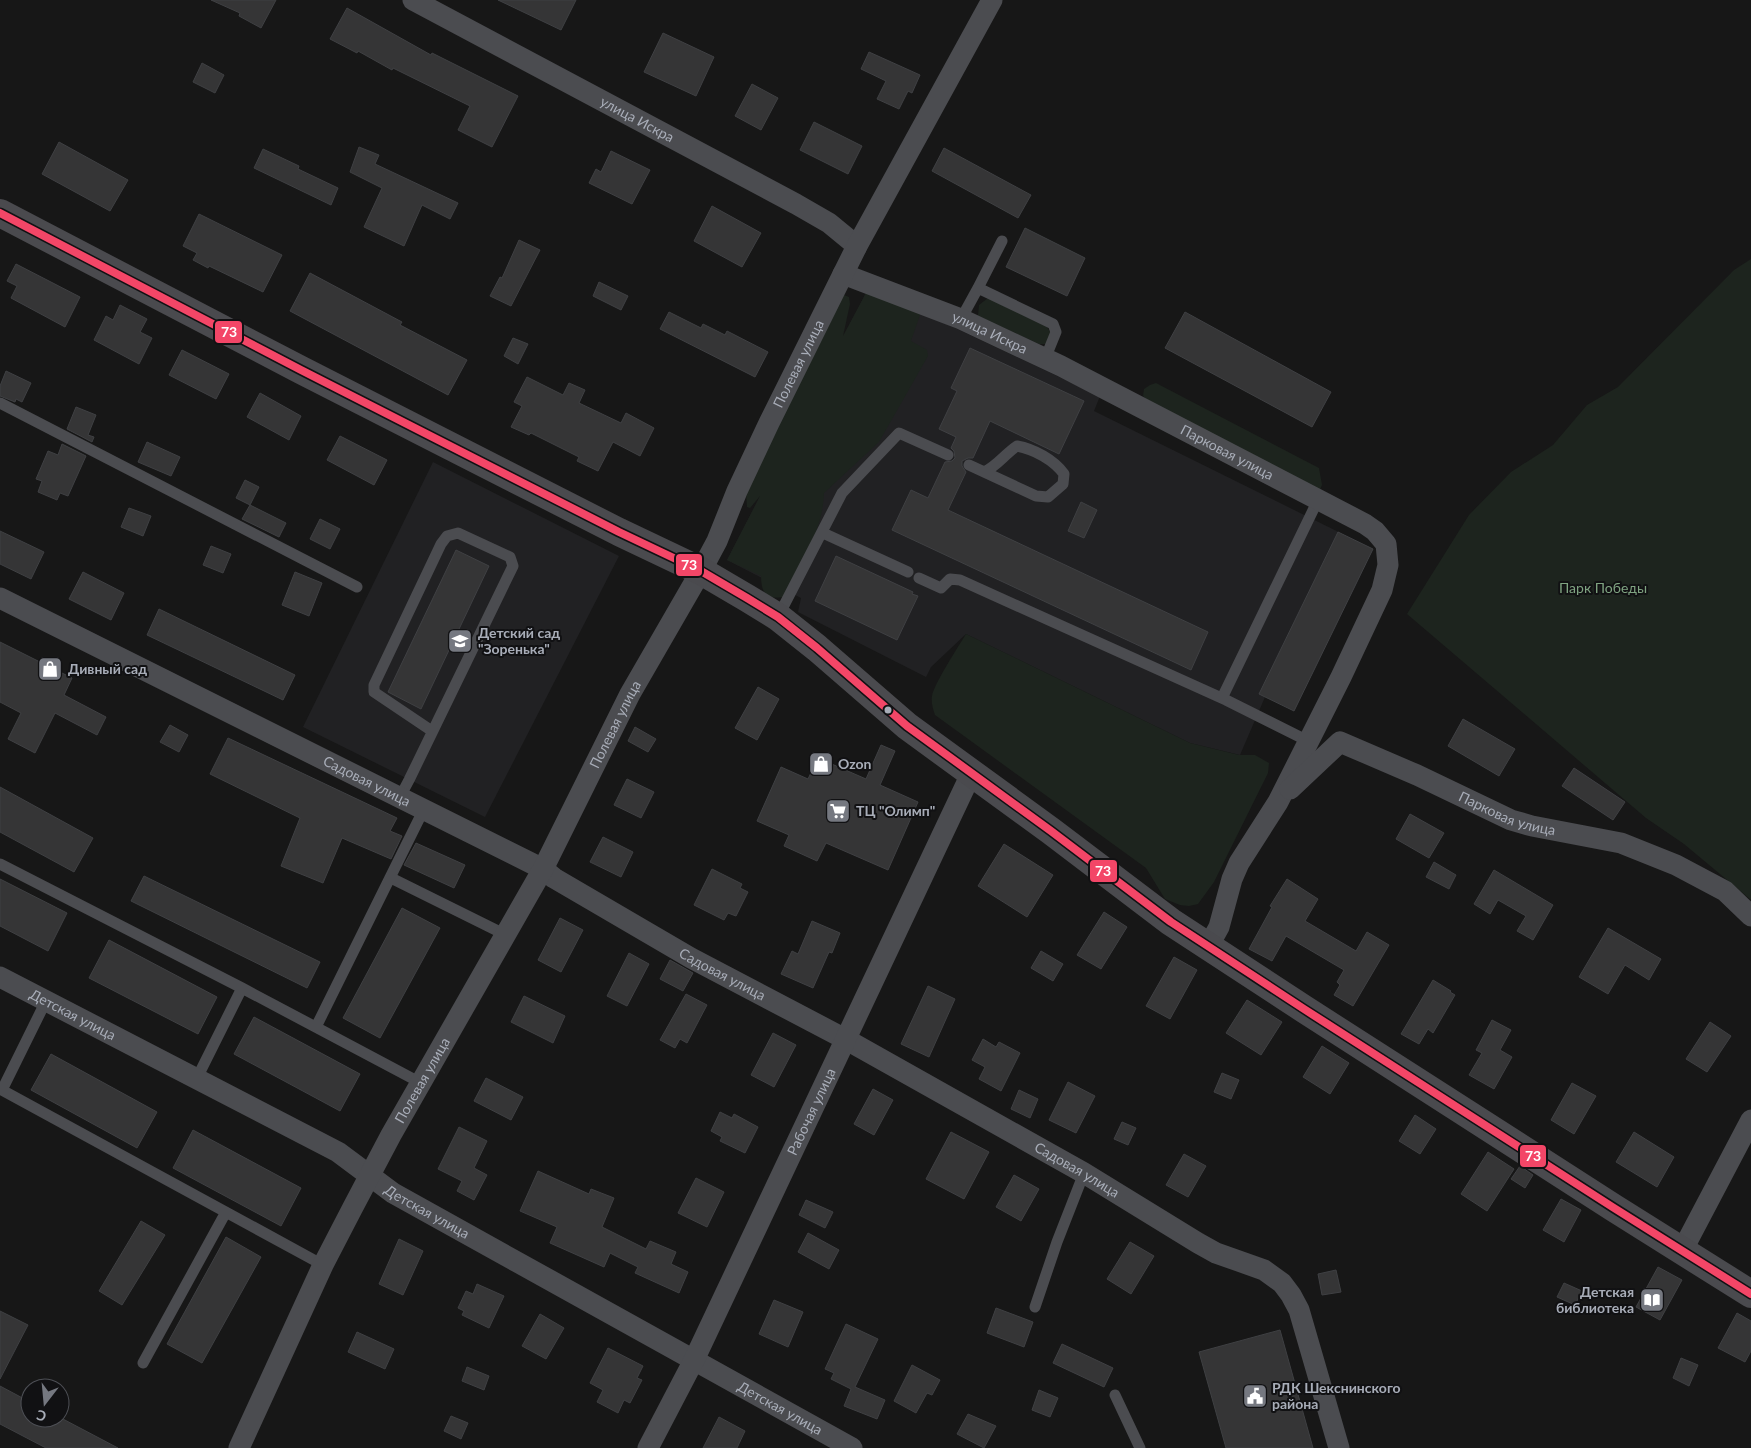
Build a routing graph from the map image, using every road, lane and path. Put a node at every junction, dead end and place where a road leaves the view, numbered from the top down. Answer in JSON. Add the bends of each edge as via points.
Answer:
{"nodes":[{"id":1,"x":413,"y":0,"type":"edge"},
{"id":2,"x":992,"y":0,"type":"edge"},
{"id":3,"x":0,"y":213,"type":"edge"},
{"id":4,"x":1002,"y":241,"type":"dead end"},
{"id":5,"x":857,"y":246,"type":"junction"},
{"id":6,"x":844,"y":274,"type":"junction"},
{"id":7,"x":978,"y":288,"type":"junction"},
{"id":8,"x":961,"y":319,"type":"junction"},
{"id":9,"x":1045,"y":359,"type":"junction"},
{"id":10,"x":1131,"y":401,"type":"joint"},
{"id":11,"x":0,"y":403,"type":"edge"},
{"id":12,"x":948,"y":455,"type":"dead end"},
{"id":13,"x":969,"y":465,"type":"dead end"},
{"id":14,"x":984,"y":472,"type":"junction"},
{"id":15,"x":1321,"y":502,"type":"junction"},
{"id":16,"x":823,"y":533,"type":"junction"},
{"id":17,"x":702,"y":571,"type":"junction"},
{"id":18,"x":908,"y":572,"type":"dead end"},
{"id":19,"x":919,"y":578,"type":"dead end"},
{"id":20,"x":357,"y":587,"type":"dead end"},
{"id":21,"x":0,"y":598,"type":"edge"},
{"id":22,"x":778,"y":618,"type":"junction"},
{"id":23,"x":1222,"y":698,"type":"junction"},
{"id":24,"x":432,"y":731,"type":"junction"},
{"id":25,"x":1308,"y":741,"type":"junction"},
{"id":26,"x":971,"y":774,"type":"junction"},
{"id":27,"x":400,"y":797,"type":"junction"},
{"id":28,"x":1278,"y":802,"type":"junction"},
{"id":29,"x":424,"y":809,"type":"junction"},
{"id":30,"x":0,"y":864,"type":"edge"},
{"id":31,"x":543,"y":869,"type":"junction"},
{"id":32,"x":391,"y":878,"type":"junction"},
{"id":33,"x":1751,"y":916,"type":"edge"},
{"id":34,"x":506,"y":935,"type":"junction"},
{"id":35,"x":1208,"y":947,"type":"junction"},
{"id":36,"x":0,"y":977,"type":"edge"},
{"id":37,"x":242,"y":988,"type":"junction"},
{"id":38,"x":46,"y":1001,"type":"junction"},
{"id":39,"x":316,"y":1027,"type":"junction"},
{"id":40,"x":846,"y":1040,"type":"junction"},
{"id":41,"x":197,"y":1078,"type":"junction"},
{"id":42,"x":421,"y":1083,"type":"junction"},
{"id":43,"x":1,"y":1092,"type":"edge"},
{"id":44,"x":1751,"y":1120,"type":"edge"},
{"id":45,"x":1084,"y":1173,"type":"junction"},
{"id":46,"x":369,"y":1177,"type":"junction"},
{"id":47,"x":226,"y":1212,"type":"junction"},
{"id":48,"x":1682,"y":1252,"type":"junction"},
{"id":49,"x":323,"y":1265,"type":"junction"},
{"id":50,"x":1751,"y":1294,"type":"edge"},
{"id":51,"x":1035,"y":1307,"type":"dead end"},
{"id":52,"x":694,"y":1360,"type":"junction"},
{"id":53,"x":143,"y":1363,"type":"dead end"},
{"id":54,"x":1115,"y":1396,"type":"dead end"},
{"id":55,"x":239,"y":1448,"type":"edge"},
{"id":56,"x":648,"y":1448,"type":"edge"},
{"id":57,"x":852,"y":1448,"type":"edge"},
{"id":58,"x":1140,"y":1448,"type":"edge"},
{"id":59,"x":1339,"y":1448,"type":"edge"}],
"edges":[{"from":1,"to":5,"type":"street","name":"улица Искра","via":[[796,204],[829,223]]},
{"from":2,"to":5,"type":"street","name":"Полевая улица"},
{"from":3,"to":17,"type":"street","via":[[301,370]]},
{"from":4,"to":7,"type":"lane"},
{"from":5,"to":6,"type":"street","name":"Полевая улица"},
{"from":6,"to":8,"type":"street","name":"улица Искра"},
{"from":6,"to":17,"type":"street","name":"Полевая улица","via":[[769,423]]},
{"from":7,"to":8,"type":"lane"},
{"from":7,"to":9,"type":"lane","via":[[1053,324],[1056,332]]},
{"from":8,"to":9,"type":"street","name":"улица Искра"},
{"from":9,"to":10,"type":"street","name":"улица Искра"},
{"from":10,"to":15,"type":"street","name":"Парковая улица"},
{"from":11,"to":20,"type":"lane"},
{"from":12,"to":16,"type":"lane","via":[[898,433],[842,493]]},
{"from":13,"to":14,"type":"lane"},
{"from":14,"to":14,"type":"lane","via":[[1036,496],[1048,497],[1063,484],[1064,474],[1058,465],[1017,446]]},
{"from":15,"to":23,"type":"lane"},
{"from":15,"to":25,"type":"street","via":[[1375,531],[1386,544],[1388,566],[1382,590]]},
{"from":16,"to":18,"type":"lane"},
{"from":16,"to":22,"type":"lane"},
{"from":17,"to":22,"type":"street"},
{"from":17,"to":31,"type":"street","name":"Полевая улица","via":[[630,694]]},
{"from":19,"to":23,"type":"lane","via":[[941,588],[950,579],[960,580]]},
{"from":21,"to":27,"type":"street","name":"Садовая улица"},
{"from":22,"to":26,"type":"street","via":[[907,726]]},
{"from":23,"to":25,"type":"lane"},
{"from":24,"to":24,"type":"lane","via":[[513,566],[510,557],[458,533],[447,536],[441,544],[374,685],[374,692]]},
{"from":24,"to":27,"type":"lane"},
{"from":25,"to":28,"type":"street"},
{"from":26,"to":35,"type":"street"},
{"from":26,"to":40,"type":"street","name":"Рабочая улица"},
{"from":27,"to":29,"type":"street","name":"Садовая улица"},
{"from":28,"to":33,"type":"street","name":"Парковая улица","via":[[1340,742],[1511,820],[1621,844],[1676,865],[1725,891]]},
{"from":28,"to":35,"type":"street","via":[[1239,862],[1219,926]]},
{"from":29,"to":31,"type":"street","name":"Садовая улица"},
{"from":29,"to":32,"type":"lane"},
{"from":30,"to":37,"type":"lane"},
{"from":31,"to":34,"type":"street","name":"Полевая улица"},
{"from":31,"to":40,"type":"street","name":"Садовая улица","via":[[690,958]]},
{"from":32,"to":34,"type":"lane"},
{"from":32,"to":39,"type":"lane"},
{"from":34,"to":42,"type":"street","name":"Полевая улица"},
{"from":35,"to":48,"type":"street"},
{"from":36,"to":38,"type":"street","name":"Детская улица"},
{"from":37,"to":39,"type":"lane"},
{"from":37,"to":41,"type":"lane"},
{"from":38,"to":41,"type":"street","name":"Детская улица"},
{"from":38,"to":43,"type":"lane"},
{"from":39,"to":42,"type":"lane"},
{"from":40,"to":45,"type":"street","name":"Садовая улица"},
{"from":40,"to":52,"type":"street","name":"Рабочая улица"},
{"from":41,"to":46,"type":"street","name":"Детская улица","via":[[338,1152]]},
{"from":42,"to":46,"type":"street","name":"Полевая улица"},
{"from":43,"to":47,"type":"lane"},
{"from":44,"to":48,"type":"street"},
{"from":45,"to":51,"type":"lane"},
{"from":45,"to":59,"type":"street","name":"Садовая улица","via":[[1198,1243],[1264,1270],[1282,1283],[1299,1310]]},
{"from":46,"to":49,"type":"street","name":"Полевая улица"},
{"from":46,"to":52,"type":"street","name":"Детская улица"},
{"from":47,"to":49,"type":"lane"},
{"from":47,"to":53,"type":"lane"},
{"from":48,"to":50,"type":"street"},
{"from":49,"to":55,"type":"street","name":"Полевая улица"},
{"from":52,"to":56,"type":"street","name":"Рабочая улица"},
{"from":52,"to":57,"type":"street","name":"Детская улица"},
{"from":54,"to":58,"type":"lane"}]}
